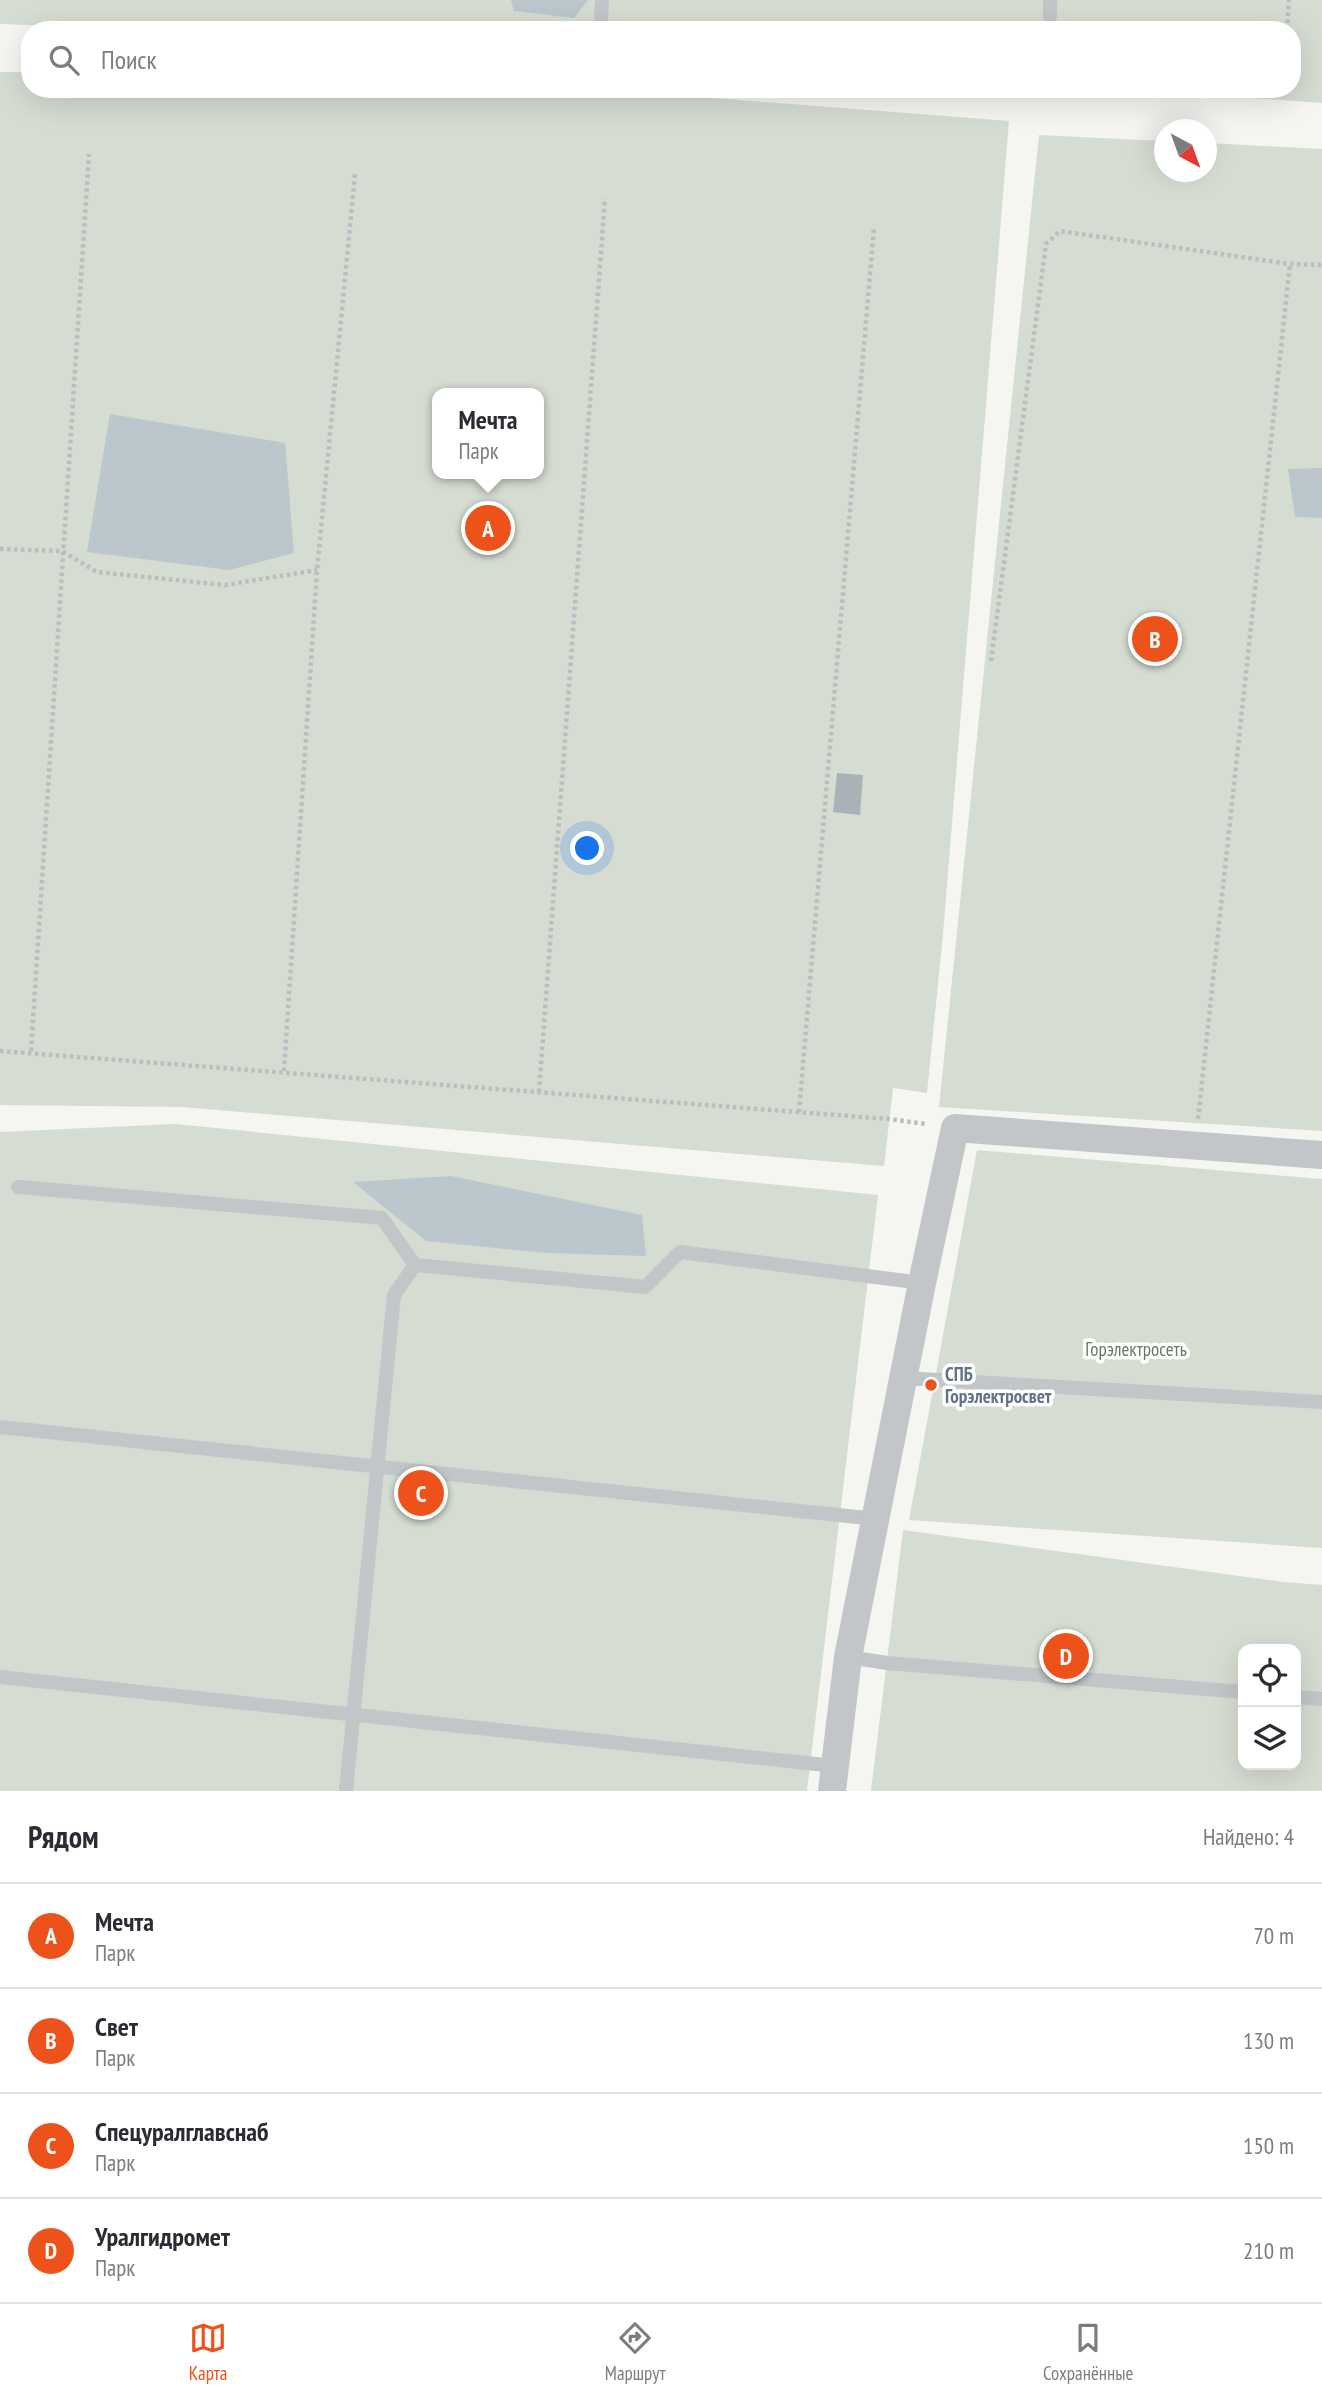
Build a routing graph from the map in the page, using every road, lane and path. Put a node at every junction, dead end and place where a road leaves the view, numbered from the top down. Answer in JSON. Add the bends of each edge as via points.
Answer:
{"nodes":[{"id":1,"x":602,"y":0,"type":"edge"},
{"id":2,"x":1051,"y":0,"type":"edge"},
{"id":3,"x":1289,"y":0,"type":"edge"},
{"id":4,"x":1050,"y":16,"type":"dead end"},
{"id":5,"x":601,"y":18,"type":"dead end"},
{"id":6,"x":1288,"y":21,"type":"edge"},
{"id":7,"x":89,"y":154,"type":"dead end"},
{"id":8,"x":355,"y":174,"type":"dead end"},
{"id":9,"x":605,"y":198,"type":"dead end"},
{"id":10,"x":874,"y":227,"type":"dead end"},
{"id":11,"x":1290,"y":264,"type":"junction"},
{"id":12,"x":1322,"y":265,"type":"edge"},
{"id":13,"x":0,"y":549,"type":"edge"},
{"id":14,"x":62,"y":551,"type":"junction"},
{"id":15,"x":317,"y":570,"type":"junction"},
{"id":16,"x":991,"y":661,"type":"dead end"},
{"id":17,"x":0,"y":1051,"type":"edge"},
{"id":18,"x":31,"y":1051,"type":"junction"},
{"id":19,"x":284,"y":1071,"type":"junction"},
{"id":20,"x":539,"y":1092,"type":"junction"},
{"id":21,"x":799,"y":1112,"type":"junction"},
{"id":22,"x":955,"y":1128,"type":"junction"},
{"id":23,"x":1195,"y":1145,"type":"junction"},
{"id":24,"x":1322,"y":1155,"type":"edge"},
{"id":25,"x":18,"y":1187,"type":"dead end"},
{"id":26,"x":415,"y":1265,"type":"junction"},
{"id":27,"x":922,"y":1283,"type":"junction"},
{"id":28,"x":903,"y":1378,"type":"junction"},
{"id":29,"x":1322,"y":1402,"type":"edge"},
{"id":30,"x":0,"y":1427,"type":"edge"},
{"id":31,"x":377,"y":1468,"type":"junction"},
{"id":32,"x":876,"y":1519,"type":"junction"},
{"id":33,"x":848,"y":1657,"type":"junction"},
{"id":34,"x":0,"y":1677,"type":"edge"},
{"id":35,"x":1238,"y":1692,"type":"edge"},
{"id":36,"x":1301,"y":1697,"type":"edge"},
{"id":37,"x":1322,"y":1699,"type":"edge"},
{"id":38,"x":353,"y":1716,"type":"junction"},
{"id":39,"x":834,"y":1779,"type":"edge"},
{"id":40,"x":346,"y":1791,"type":"edge"}],
"edges":[{"from":1,"to":5,"type":"lane"},
{"from":2,"to":4,"type":"lane"},
{"from":3,"to":6,"type":"path"},
{"from":7,"to":14,"type":"path"},
{"from":8,"to":15,"type":"path"},
{"from":9,"to":20,"type":"path"},
{"from":10,"to":21,"type":"path"},
{"from":11,"to":12,"type":"path"},
{"from":11,"to":16,"type":"path","via":[[1060,231],[1046,244]]},
{"from":11,"to":23,"type":"path"},
{"from":13,"to":14,"type":"path"},
{"from":14,"to":15,"type":"path","via":[[97,572],[225,585]]},
{"from":14,"to":18,"type":"path"},
{"from":15,"to":19,"type":"path"},
{"from":17,"to":18,"type":"path"},
{"from":18,"to":19,"type":"path"},
{"from":19,"to":20,"type":"path"},
{"from":20,"to":21,"type":"path"},
{"from":21,"to":22,"type":"path"},
{"from":22,"to":23,"type":"street"},
{"from":22,"to":27,"type":"street"},
{"from":23,"to":24,"type":"street"},
{"from":25,"to":26,"type":"lane","via":[[382,1218]]},
{"from":26,"to":27,"type":"lane","via":[[645,1287],[680,1252]]},
{"from":26,"to":31,"type":"lane","via":[[394,1295]]},
{"from":27,"to":28,"type":"street"},
{"from":28,"to":29,"type":"lane"},
{"from":28,"to":32,"type":"street"},
{"from":30,"to":31,"type":"lane"},
{"from":31,"to":32,"type":"lane"},
{"from":31,"to":38,"type":"lane"},
{"from":32,"to":33,"type":"street"},
{"from":33,"to":35,"type":"lane"},
{"from":33,"to":39,"type":"street"},
{"from":34,"to":38,"type":"lane"},
{"from":36,"to":37,"type":"lane"},
{"from":38,"to":39,"type":"lane"},
{"from":38,"to":40,"type":"lane"}]}
